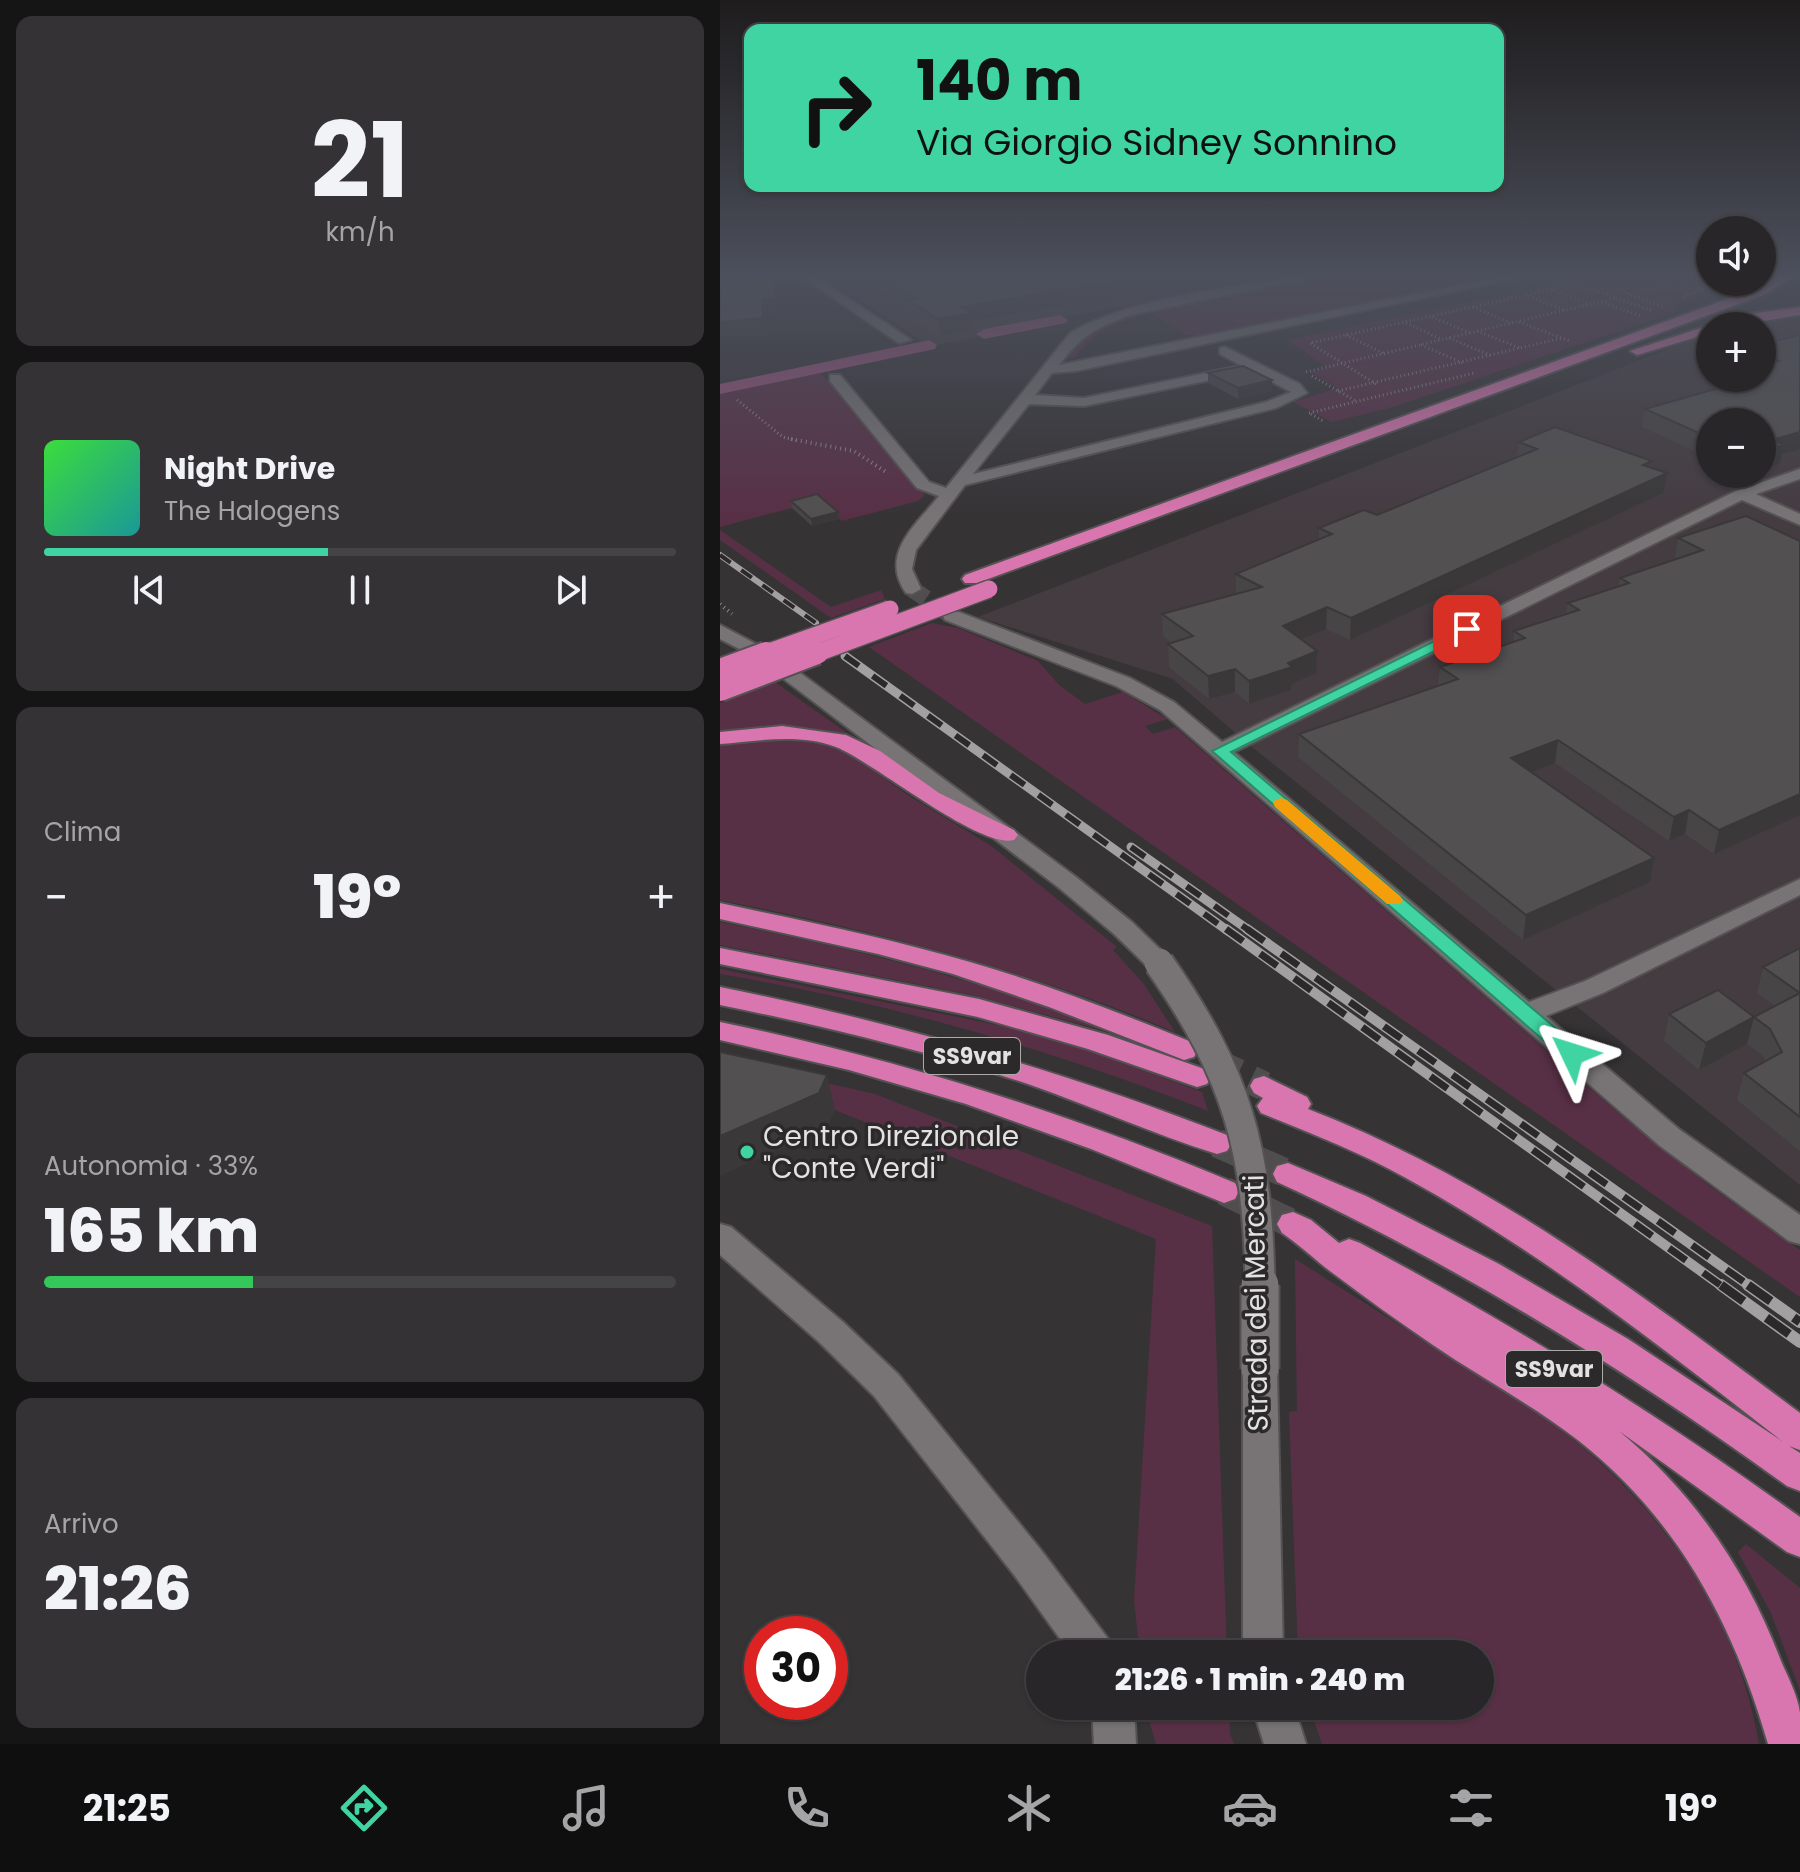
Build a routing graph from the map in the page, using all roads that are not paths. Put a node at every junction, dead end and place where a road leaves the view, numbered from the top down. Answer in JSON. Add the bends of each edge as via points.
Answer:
{"nodes":[{"id":1,"x":1058,"y":355,"type":"edge"},
{"id":2,"x":1133,"y":355,"type":"edge"},
{"id":3,"x":1233,"y":355,"type":"edge"},
{"id":4,"x":1586,"y":355,"type":"edge"},
{"id":5,"x":1618,"y":355,"type":"edge"},
{"id":6,"x":1620,"y":355,"type":"edge"},
{"id":7,"x":1611,"y":358,"type":"junction"},
{"id":8,"x":1254,"y":367,"type":"junction"},
{"id":9,"x":1046,"y":370,"type":"junction"},
{"id":10,"x":835,"y":378,"type":"dead end"},
{"id":11,"x":1024,"y":399,"type":"junction"},
{"id":12,"x":1800,"y":474,"type":"edge"},
{"id":13,"x":959,"y":481,"type":"junction"},
{"id":14,"x":948,"y":494,"type":"junction"},
{"id":15,"x":1742,"y":494,"type":"junction"},
{"id":16,"x":1800,"y":520,"type":"edge"},
{"id":17,"x":912,"y":589,"type":"dead end"},
{"id":18,"x":952,"y":616,"type":"tunnel mouth"},
{"id":19,"x":720,"y":631,"type":"edge"},
{"id":20,"x":735,"y":650,"type":"edge"},
{"id":21,"x":720,"y":670,"type":"edge"},
{"id":22,"x":792,"y":676,"type":"dead end"},
{"id":23,"x":720,"y":690,"type":"edge"},
{"id":24,"x":720,"y":738,"type":"edge"},
{"id":25,"x":1220,"y":751,"type":"junction"},
{"id":26,"x":1006,"y":835,"type":"junction"},
{"id":27,"x":1800,"y":886,"type":"edge"},
{"id":28,"x":720,"y":911,"type":"edge"},
{"id":29,"x":720,"y":956,"type":"edge"},
{"id":30,"x":720,"y":996,"type":"edge"},
{"id":31,"x":1526,"y":1014,"type":"junction"},
{"id":32,"x":720,"y":1031,"type":"edge"},
{"id":33,"x":1184,"y":1050,"type":"dead end"},
{"id":34,"x":1197,"y":1077,"type":"tunnel mouth"},
{"id":35,"x":1267,"y":1096,"type":"tunnel mouth"},
{"id":36,"x":1217,"y":1143,"type":"tunnel mouth"},
{"id":37,"x":1288,"y":1174,"type":"tunnel mouth"},
{"id":38,"x":1224,"y":1191,"type":"tunnel mouth"},
{"id":39,"x":1800,"y":1232,"type":"edge"},
{"id":40,"x":720,"y":1236,"type":"edge"},
{"id":41,"x":1800,"y":1434,"type":"edge"},
{"id":42,"x":1800,"y":1474,"type":"edge"},
{"id":43,"x":1800,"y":1539,"type":"edge"},
{"id":44,"x":1085,"y":1640,"type":"edge"},
{"id":45,"x":1263,"y":1640,"type":"edge"},
{"id":46,"x":1114,"y":1720,"type":"edge"},
{"id":47,"x":1277,"y":1720,"type":"edge"},
{"id":48,"x":1115,"y":1744,"type":"edge"},
{"id":49,"x":1285,"y":1744,"type":"edge"},
{"id":50,"x":1789,"y":1744,"type":"edge"}],
"edges":[{"from":1,"to":9,"type":"street"},
{"from":2,"to":9,"type":"street"},
{"from":3,"to":8,"type":"street"},
{"from":4,"to":21,"type":"highway","bridge":true},
{"from":5,"to":7,"type":"highway"},
{"from":6,"to":7,"type":"highway"},
{"from":7,"to":23,"type":"highway","bridge":true},
{"from":8,"to":11,"type":"street","via":[[1095,400]]},
{"from":8,"to":13,"type":"street","via":[[1300,393],[1271,405]]},
{"from":9,"to":11,"type":"street"},
{"from":10,"to":14,"type":"street","via":[[921,482]]},
{"from":11,"to":13,"type":"street"},
{"from":12,"to":15,"type":"street"},
{"from":13,"to":14,"type":"street"},
{"from":14,"to":17,"type":"street","via":[[904,556],[903,573]]},
{"from":15,"to":16,"type":"street"},
{"from":15,"to":25,"type":"street"},
{"from":18,"to":25,"type":"street","via":[[1142,691]]},
{"from":19,"to":20,"type":"street"},
{"from":22,"to":26,"type":"street","name":"Strada dei Mercati"},
{"from":24,"to":26,"type":"highway","via":[[782,732],[838,740],[931,798]]},
{"from":25,"to":31,"type":"street"},
{"from":26,"to":45,"type":"street","name":"Strada dei Mercati","bridge":true,"via":[[1159,963],[1207,1032],[1245,1127],[1259,1219]]},
{"from":27,"to":31,"type":"street","via":[[1594,987]]},
{"from":28,"to":33,"type":"highway","via":[[976,973]]},
{"from":29,"to":34,"type":"highway","via":[[979,1008]]},
{"from":30,"to":36,"type":"highway","number":"SS9var","via":[[852,1023],[973,1056]]},
{"from":31,"to":39,"type":"street","via":[[1670,1138]]},
{"from":32,"to":38,"type":"highway","number":"SS9var","via":[[844,1058],[967,1093],[1094,1137]]},
{"from":35,"to":41,"type":"highway","via":[[1432,1179],[1540,1243]]},
{"from":37,"to":42,"type":"highway","number":"SS9var","via":[[1535,1302]]},
{"from":40,"to":44,"type":"street","via":[[886,1385]]},
{"from":43,"to":50,"type":"highway","number":"SS9var","via":[[1538,1358],[1293,1224],[1442,1333],[1575,1417],[1653,1486],[1728,1585],[1759,1650]]},
{"from":46,"to":48,"type":"street"},
{"from":47,"to":49,"type":"street"}]}
